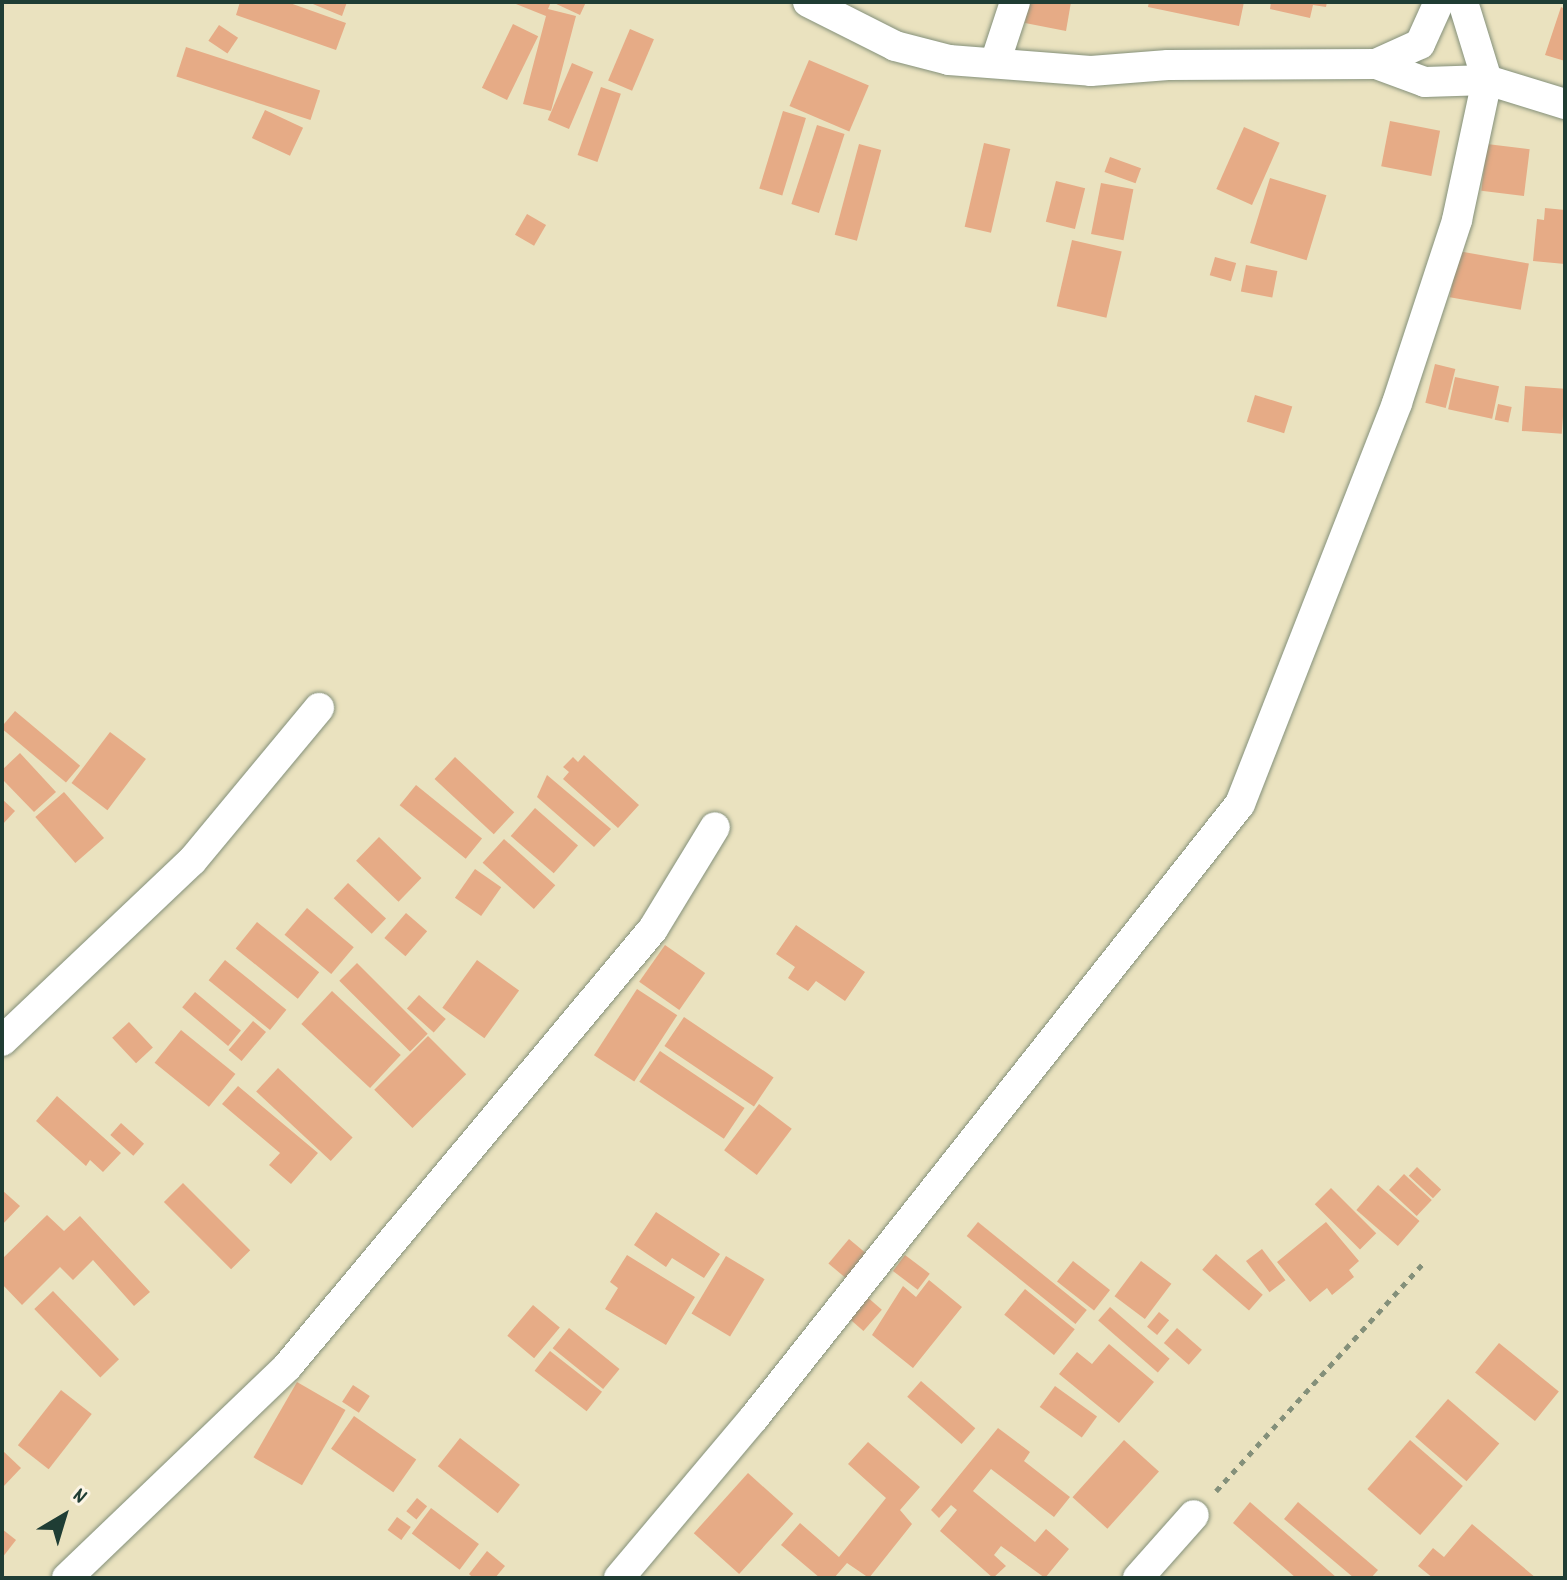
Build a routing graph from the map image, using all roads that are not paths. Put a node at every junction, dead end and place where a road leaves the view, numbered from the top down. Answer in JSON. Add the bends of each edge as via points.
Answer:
{"nodes":[{"id":1,"x":808,"y":2,"type":"edge"},
{"id":2,"x":1015,"y":2,"type":"edge"},
{"id":3,"x":1439,"y":2,"type":"edge"},
{"id":4,"x":1463,"y":2,"type":"edge"},
{"id":5,"x":995,"y":63,"type":"junction"},
{"id":6,"x":1376,"y":64,"type":"junction"},
{"id":7,"x":1487,"y":80,"type":"junction"},
{"id":8,"x":1565,"y":104,"type":"edge"},
{"id":9,"x":319,"y":708,"type":"dead end"},
{"id":10,"x":715,"y":827,"type":"dead end"},
{"id":11,"x":2,"y":1041,"type":"edge"},
{"id":12,"x":1194,"y":1515,"type":"road end"},
{"id":13,"x":67,"y":1578,"type":"edge"},
{"id":14,"x":619,"y":1578,"type":"edge"},
{"id":15,"x":1138,"y":1578,"type":"edge"}],
"edges":[{"from":1,"to":5,"type":"street","via":[[895,46],[949,60]]},
{"from":2,"to":5,"type":"street"},
{"from":3,"to":6,"type":"street","via":[[1420,44]]},
{"from":4,"to":7,"type":"street"},
{"from":5,"to":6,"type":"street","via":[[1091,71],[1168,65]]},
{"from":6,"to":7,"type":"street","via":[[1425,82]]},
{"from":7,"to":8,"type":"street"},
{"from":7,"to":14,"type":"street","via":[[1457,220],[1397,403],[1240,804],[753,1419]]},
{"from":9,"to":11,"type":"street","via":[[192,861]]},
{"from":10,"to":13,"type":"street","via":[[653,929],[287,1367]]},
{"from":12,"to":15,"type":"street"}]}
